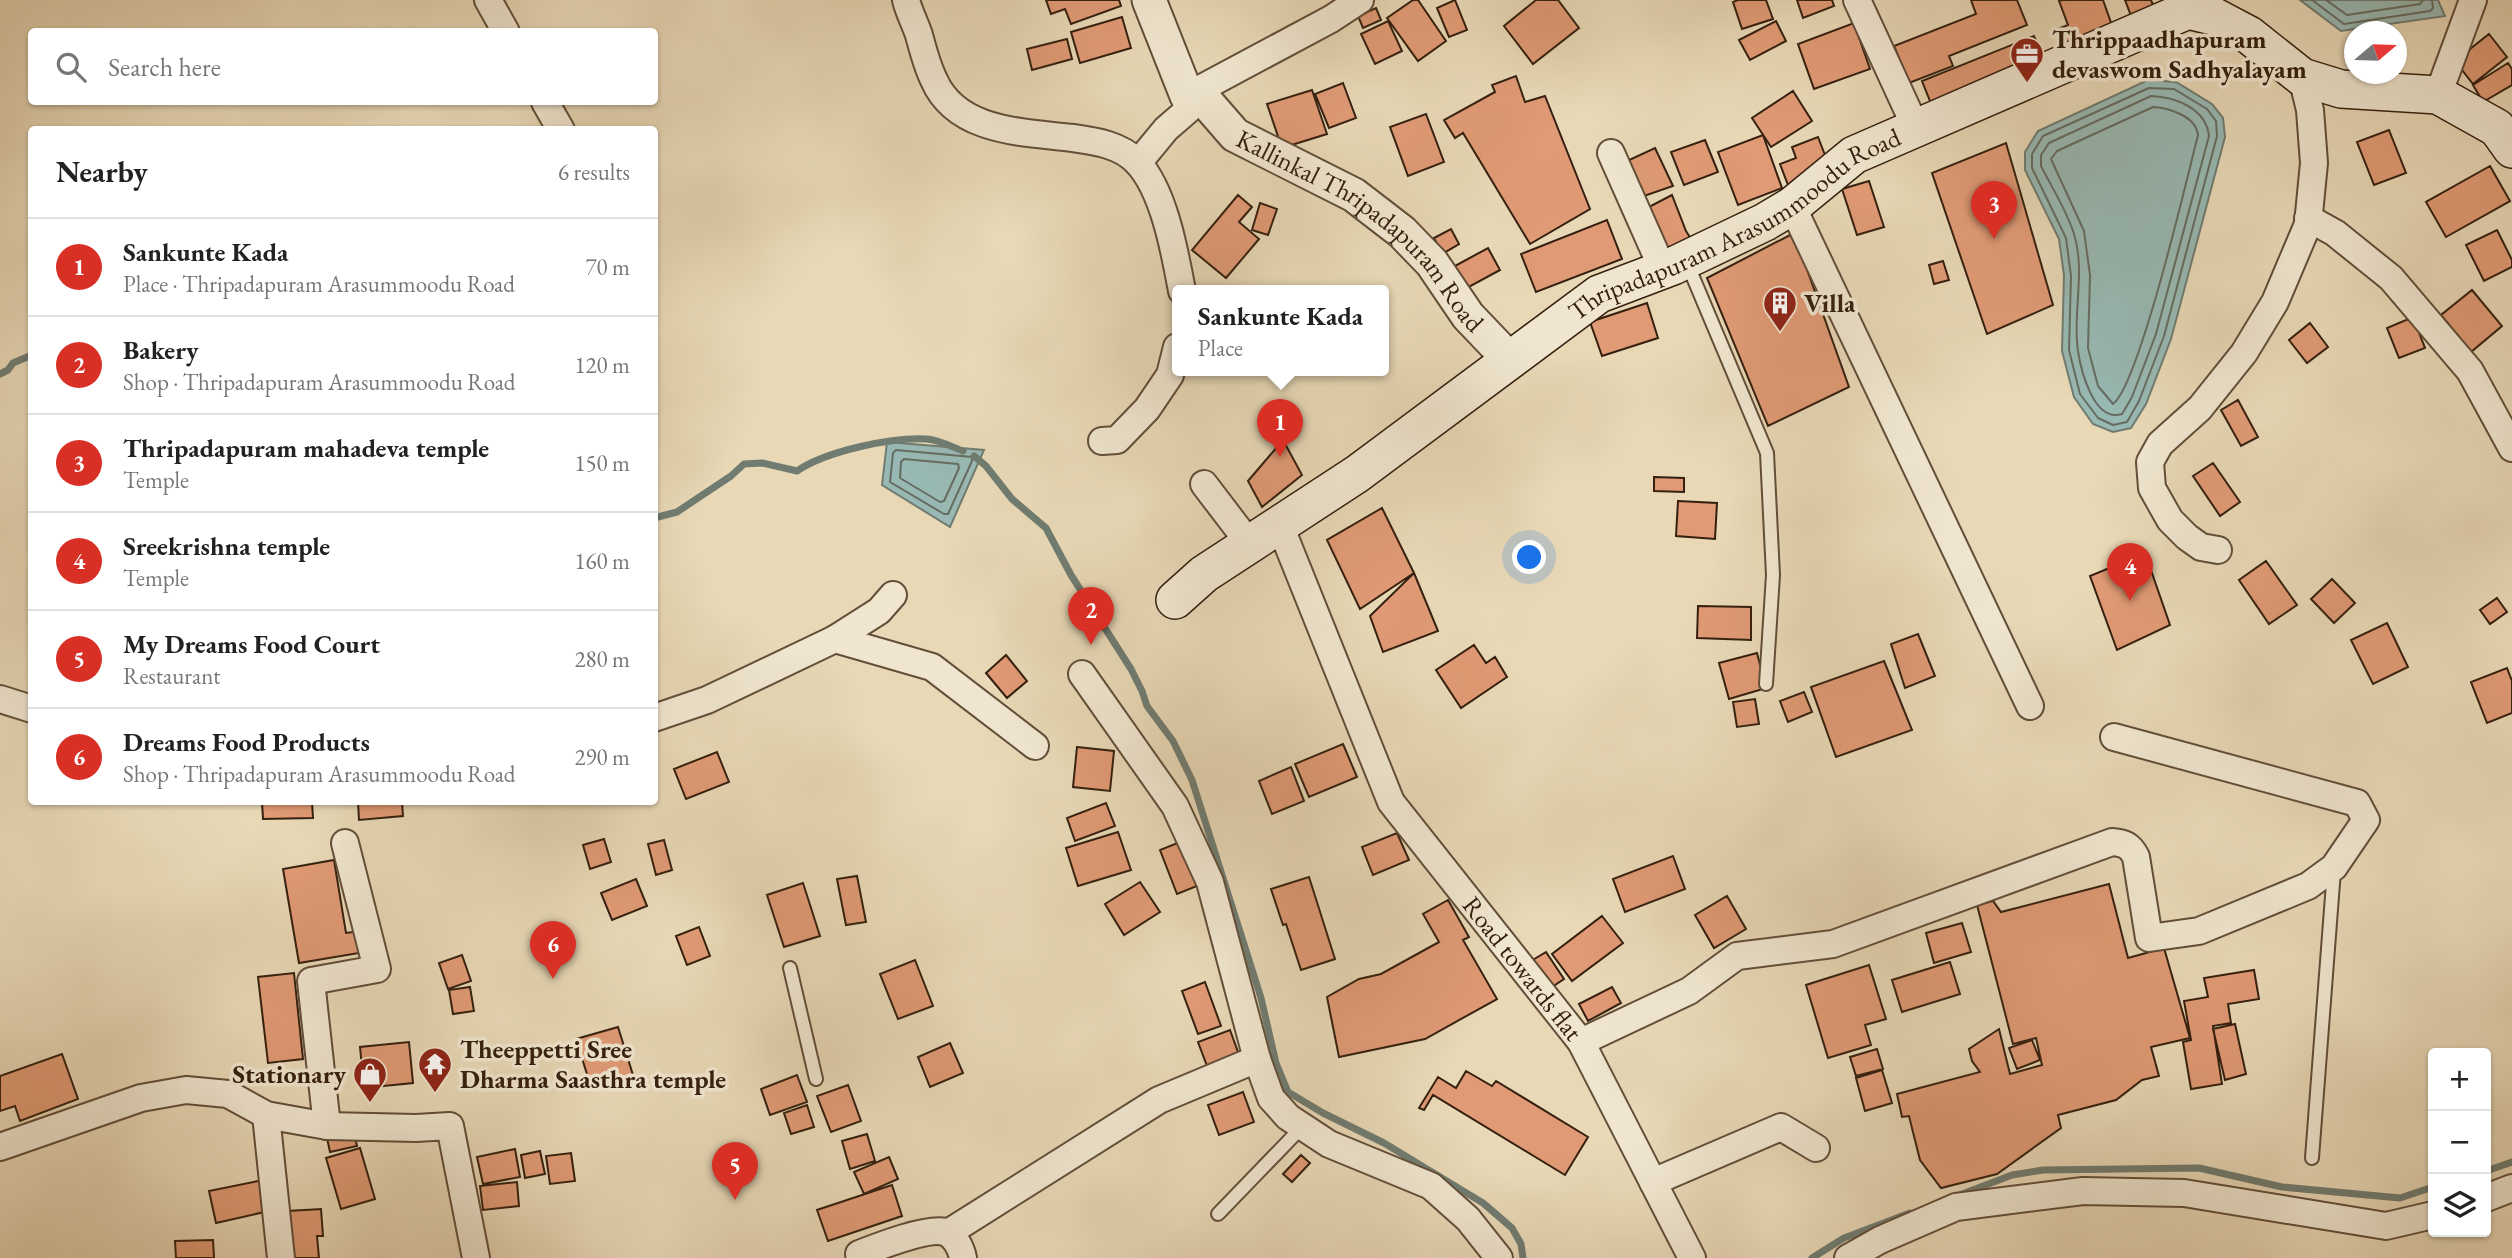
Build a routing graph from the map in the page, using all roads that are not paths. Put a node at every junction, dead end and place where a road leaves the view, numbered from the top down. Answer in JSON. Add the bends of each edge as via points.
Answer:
{"nodes":[{"id":1,"x":488,"y":0,"type":"edge"},
{"id":2,"x":906,"y":0,"type":"edge"},
{"id":3,"x":1149,"y":0,"type":"edge"},
{"id":4,"x":1360,"y":0,"type":"edge"},
{"id":5,"x":1857,"y":0,"type":"edge"},
{"id":6,"x":2473,"y":0,"type":"edge"},
{"id":7,"x":2214,"y":8,"type":"edge"},
{"id":8,"x":504,"y":28,"type":"edge"},
{"id":9,"x":2302,"y":77,"type":"junction"},
{"id":10,"x":2438,"y":95,"type":"junction"},
{"id":11,"x":1187,"y":96,"type":"junction"},
{"id":12,"x":547,"y":105,"type":"edge"},
{"id":13,"x":559,"y":126,"type":"edge"},
{"id":14,"x":1916,"y":128,"type":"junction"},
{"id":15,"x":2512,"y":149,"type":"edge"},
{"id":16,"x":1611,"y":153,"type":"dead end"},
{"id":17,"x":1138,"y":163,"type":"junction"},
{"id":18,"x":1792,"y":206,"type":"junction"},
{"id":19,"x":2308,"y":218,"type":"junction"},
{"id":20,"x":1674,"y":265,"type":"junction"},
{"id":21,"x":1181,"y":285,"type":"edge"},
{"id":22,"x":1511,"y":361,"type":"junction"},
{"id":23,"x":1172,"y":367,"type":"edge"},
{"id":24,"x":1102,"y":441,"type":"dead end"},
{"id":25,"x":2512,"y":448,"type":"edge"},
{"id":26,"x":1204,"y":484,"type":"dead end"},
{"id":27,"x":1279,"y":523,"type":"junction"},
{"id":28,"x":1249,"y":543,"type":"junction"},
{"id":29,"x":2218,"y":550,"type":"dead end"},
{"id":30,"x":893,"y":595,"type":"dead end"},
{"id":31,"x":1175,"y":600,"type":"dead end"},
{"id":32,"x":835,"y":639,"type":"junction"},
{"id":33,"x":1082,"y":674,"type":"dead end"},
{"id":34,"x":1766,"y":684,"type":"dead end"},
{"id":35,"x":0,"y":699,"type":"edge"},
{"id":36,"x":2030,"y":706,"type":"dead end"},
{"id":37,"x":28,"y":708,"type":"edge"},
{"id":38,"x":658,"y":717,"type":"edge"},
{"id":39,"x":2114,"y":737,"type":"dead end"},
{"id":40,"x":1035,"y":746,"type":"dead end"},
{"id":41,"x":345,"y":843,"type":"dead end"},
{"id":42,"x":2334,"y":867,"type":"junction"},
{"id":43,"x":790,"y":968,"type":"dead end"},
{"id":44,"x":1581,"y":1042,"type":"junction"},
{"id":45,"x":1257,"y":1059,"type":"junction"},
{"id":46,"x":816,"y":1079,"type":"dead end"},
{"id":47,"x":266,"y":1115,"type":"junction"},
{"id":48,"x":327,"y":1126,"type":"junction"},
{"id":49,"x":1303,"y":1126,"type":"junction"},
{"id":50,"x":0,"y":1147,"type":"edge"},
{"id":51,"x":1816,"y":1148,"type":"dead end"},
{"id":52,"x":2312,"y":1158,"type":"dead end"},
{"id":53,"x":1653,"y":1182,"type":"junction"},
{"id":54,"x":2512,"y":1188,"type":"edge"},
{"id":55,"x":2491,"y":1196,"type":"edge"},
{"id":56,"x":1217,"y":1214,"type":"dead end"},
{"id":57,"x":2428,"y":1216,"type":"edge"},
{"id":58,"x":948,"y":1233,"type":"junction"},
{"id":59,"x":855,"y":1257,"type":"edge"},
{"id":60,"x":281,"y":1258,"type":"edge"},
{"id":61,"x":476,"y":1258,"type":"edge"},
{"id":62,"x":963,"y":1258,"type":"edge"},
{"id":63,"x":1499,"y":1258,"type":"edge"},
{"id":64,"x":1692,"y":1258,"type":"edge"},
{"id":65,"x":1848,"y":1258,"type":"edge"}],
"edges":[{"from":1,"to":8,"type":"street"},
{"from":2,"to":17,"type":"street","via":[[934,80],[956,108],[976,122],[1006,129],[1098,141]]},
{"from":3,"to":11,"type":"street"},
{"from":4,"to":11,"type":"street"},
{"from":5,"to":14,"type":"street"},
{"from":6,"to":10,"type":"street"},
{"from":7,"to":9,"type":"main road","name":"Thripadapuram Arasummoodu Road"},
{"from":7,"to":14,"type":"main road","name":"Thripadapuram Arasummoodu Road","via":[[2188,10]]},
{"from":9,"to":10,"type":"main road","name":"Thripadapuram Arasummoodu Road","via":[[2341,89]]},
{"from":9,"to":19,"type":"street","via":[[2314,163]]},
{"from":10,"to":15,"type":"main road","via":[[2497,128]]},
{"from":11,"to":17,"type":"street","via":[[1188,110]]},
{"from":11,"to":22,"type":"street","name":"Kallinkal Thripadapuram Road","via":[[1202,97],[1235,135],[1354,195],[1402,232],[1432,263],[1468,316]]},
{"from":12,"to":13,"type":"street"},
{"from":14,"to":18,"type":"main road","name":"Thripadapuram Arasummoodu Road","via":[[1854,155]]},
{"from":16,"to":20,"type":"street"},
{"from":17,"to":21,"type":"street","via":[[1164,214]]},
{"from":18,"to":20,"type":"main road","name":"Thripadapuram Arasummoodu Road"},
{"from":18,"to":36,"type":"street"},
{"from":19,"to":25,"type":"street","via":[[2335,233],[2391,278],[2470,371]]},
{"from":19,"to":29,"type":"street","via":[[2275,302],[2244,354],[2200,408],[2160,444],[2150,462],[2152,488],[2170,520],[2201,547]]},
{"from":20,"to":22,"type":"main road","name":"Thripadapuram Arasummoodu Road","via":[[1600,294]]},
{"from":20,"to":34,"type":"lane","via":[[1767,453],[1773,575]]},
{"from":22,"to":27,"type":"main road","name":"Thripadapuram Arasummoodu Road","via":[[1357,474]]},
{"from":23,"to":24,"type":"street","via":[[1147,409],[1117,440]]},
{"from":26,"to":28,"type":"street"},
{"from":27,"to":28,"type":"main road","name":"Thripadapuram Arasummoodu Road"},
{"from":27,"to":44,"type":"street","name":"Road towards flat","via":[[1391,802]]},
{"from":28,"to":31,"type":"main road","name":"Thripadapuram Arasummoodu Road"},
{"from":30,"to":32,"type":"street","via":[[879,611]]},
{"from":32,"to":38,"type":"street","via":[[707,700]]},
{"from":32,"to":40,"type":"street","via":[[932,667]]},
{"from":33,"to":45,"type":"street","via":[[1181,818],[1210,882]]},
{"from":35,"to":37,"type":"street"},
{"from":39,"to":42,"type":"street","via":[[2357,803],[2367,820]]},
{"from":41,"to":48,"type":"street","via":[[377,969],[311,981]]},
{"from":42,"to":44,"type":"street","name":"Road towards flat","via":[[2308,886],[2199,931],[2150,938],[2136,857],[2124,843],[2112,842],[1833,944],[1737,956],[1689,991]]},
{"from":42,"to":52,"type":"lane"},
{"from":43,"to":46,"type":"lane"},
{"from":44,"to":53,"type":"street"},
{"from":45,"to":49,"type":"street","via":[[1271,1098]]},
{"from":45,"to":58,"type":"street","via":[[1158,1100]]},
{"from":47,"to":48,"type":"street"},
{"from":47,"to":50,"type":"street","via":[[228,1094],[186,1090],[141,1098]]},
{"from":47,"to":60,"type":"street"},
{"from":48,"to":61,"type":"street","via":[[450,1126]]},
{"from":49,"to":56,"type":"lane"},
{"from":49,"to":63,"type":"street","via":[[1329,1144],[1431,1186],[1468,1219]]},
{"from":51,"to":53,"type":"street","via":[[1781,1127]]},
{"from":53,"to":64,"type":"street"},
{"from":54,"to":55,"type":"street"},
{"from":57,"to":65,"type":"street","via":[[2386,1226],[2184,1193],[2083,1191],[1956,1207]]},
{"from":58,"to":59,"type":"street","via":[[935,1230]]},
{"from":58,"to":62,"type":"street"}]}
